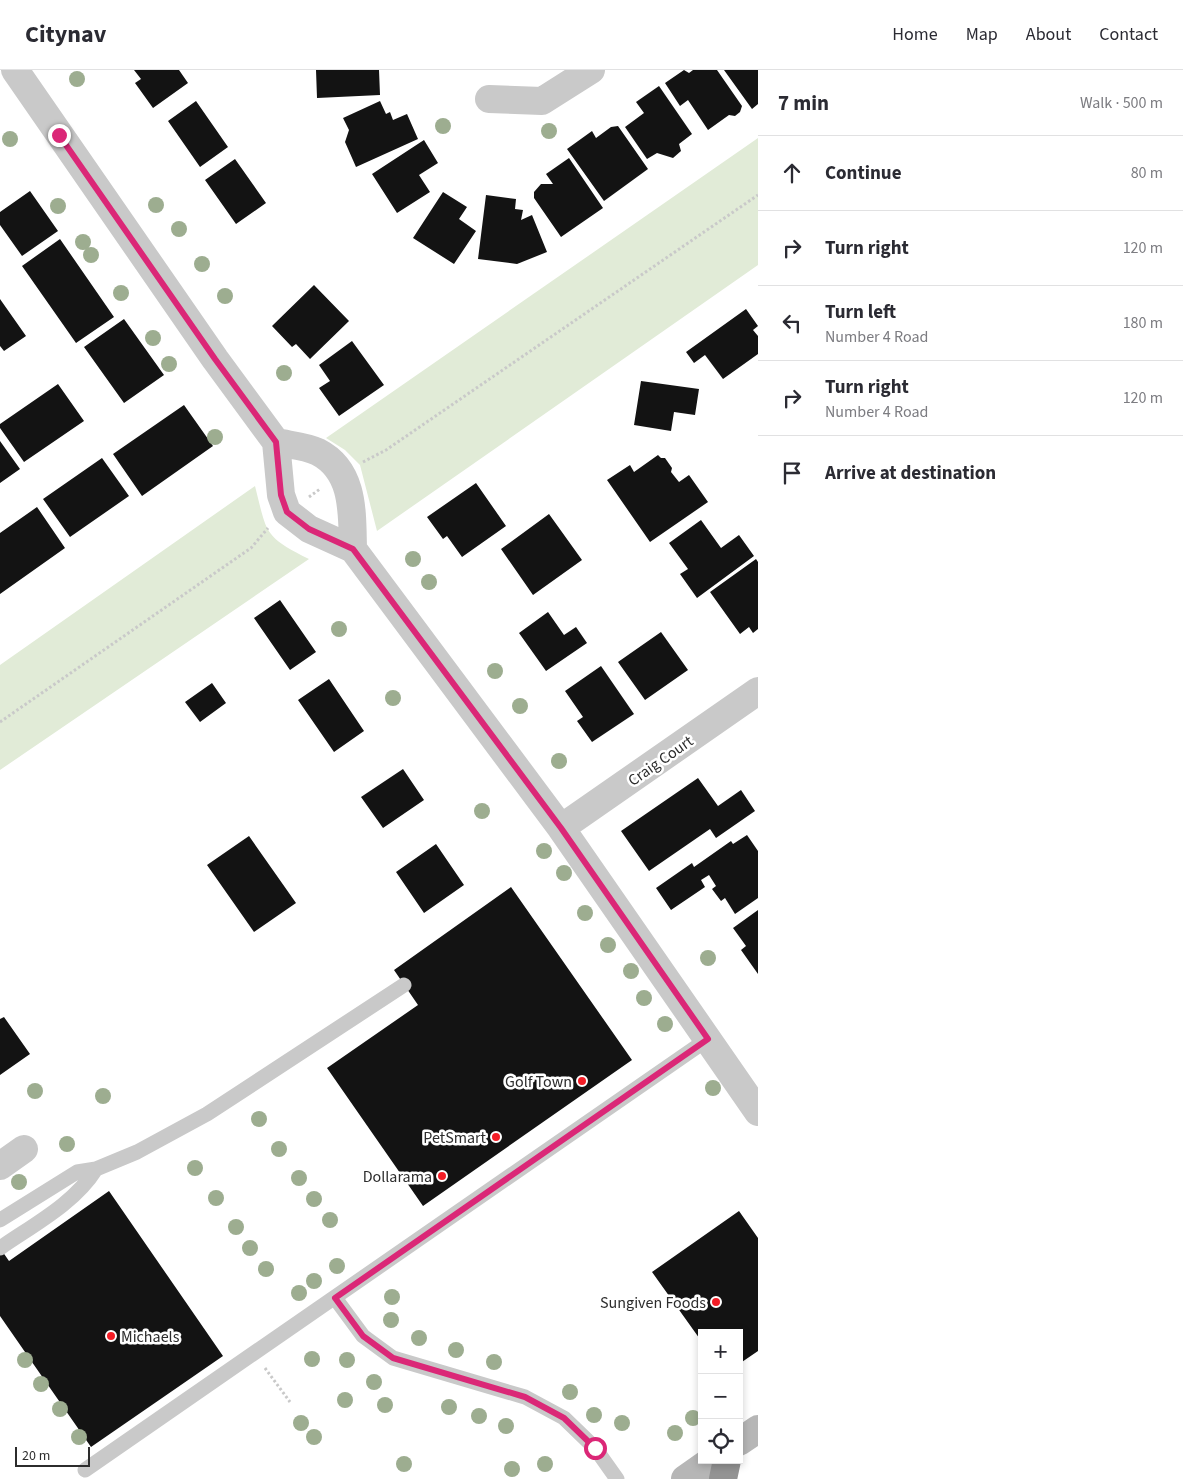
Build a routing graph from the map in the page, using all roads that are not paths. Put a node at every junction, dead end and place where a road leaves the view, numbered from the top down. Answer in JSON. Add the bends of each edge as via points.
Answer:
{"nodes":[{"id":1,"x":14,"y":70,"type":"edge"},
{"id":2,"x":591,"y":70,"type":"edge"},
{"id":3,"x":489,"y":99,"type":"dead end"},
{"id":4,"x":276,"y":442,"type":"junction"},
{"id":5,"x":353,"y":549,"type":"junction"},
{"id":6,"x":758,"y":691,"type":"edge"},
{"id":7,"x":561,"y":828,"type":"junction"},
{"id":8,"x":404,"y":985,"type":"dead end"},
{"id":9,"x":708,"y":1039,"type":"junction"},
{"id":10,"x":758,"y":1112,"type":"edge"},
{"id":11,"x":24,"y":1149,"type":"dead end"},
{"id":12,"x":0,"y":1166,"type":"edge"},
{"id":13,"x":96,"y":1169,"type":"junction"},
{"id":14,"x":0,"y":1220,"type":"edge"},
{"id":15,"x":0,"y":1248,"type":"edge"},
{"id":16,"x":335,"y":1298,"type":"junction"},
{"id":17,"x":758,"y":1429,"type":"edge"},
{"id":18,"x":743,"y":1439,"type":"edge"},
{"id":19,"x":706,"y":1464,"type":"edge"},
{"id":20,"x":725,"y":1464,"type":"edge"},
{"id":21,"x":85,"y":1470,"type":"dead end"},
{"id":22,"x":617,"y":1479,"type":"edge"},
{"id":23,"x":685,"y":1479,"type":"edge"},
{"id":24,"x":723,"y":1479,"type":"edge"}],
"edges":[{"from":1,"to":4,"type":"street"},
{"from":2,"to":3,"type":"street","via":[[542,101]]},
{"from":4,"to":5,"type":"street","via":[[281,495],[287,512],[309,529]]},
{"from":4,"to":5,"type":"street","via":[[317,452],[332,462],[350,489]]},
{"from":5,"to":7,"type":"street"},
{"from":6,"to":7,"type":"street","name":"Craig Court"},
{"from":7,"to":9,"type":"street"},
{"from":8,"to":13,"type":"lane","via":[[207,1114],[137,1152]]},
{"from":9,"to":10,"type":"street"},
{"from":9,"to":16,"type":"lane"},
{"from":11,"to":12,"type":"street"},
{"from":13,"to":14,"type":"lane","via":[[77,1172]]},
{"from":13,"to":15,"type":"lane","via":[[70,1199]]},
{"from":16,"to":21,"type":"lane"},
{"from":16,"to":22,"type":"lane","via":[[363,1336],[393,1358],[525,1397],[564,1418],[595,1448]]},
{"from":17,"to":18,"type":"main road"},
{"from":19,"to":23,"type":"main road"},
{"from":20,"to":24,"type":"highway"}]}
